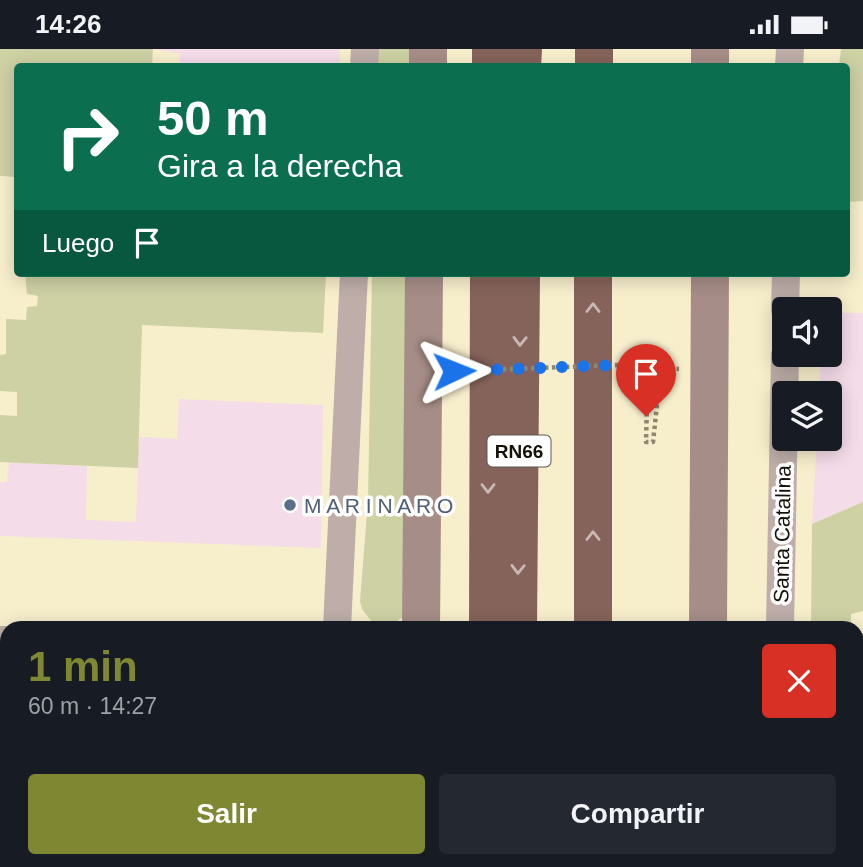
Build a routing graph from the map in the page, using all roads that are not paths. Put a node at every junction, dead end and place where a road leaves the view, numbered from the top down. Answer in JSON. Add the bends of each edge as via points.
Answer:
{"nodes":[{"id":1,"x":354,"y":277,"type":"edge"},
{"id":2,"x":425,"y":277,"type":"edge"},
{"id":3,"x":489,"y":277,"type":"edge"},
{"id":4,"x":521,"y":277,"type":"edge"},
{"id":5,"x":593,"y":277,"type":"edge"},
{"id":6,"x":710,"y":277,"type":"edge"},
{"id":7,"x":786,"y":277,"type":"edge"},
{"id":8,"x":785,"y":297,"type":"edge"},
{"id":9,"x":785,"y":367,"type":"edge"},
{"id":10,"x":337,"y":621,"type":"edge"},
{"id":11,"x":421,"y":621,"type":"edge"},
{"id":12,"x":488,"y":621,"type":"edge"},
{"id":13,"x":517,"y":621,"type":"edge"},
{"id":14,"x":593,"y":621,"type":"edge"},
{"id":15,"x":708,"y":621,"type":"edge"},
{"id":16,"x":780,"y":621,"type":"edge"}],
"edges":[{"from":1,"to":10,"type":"street"},
{"from":2,"to":11,"type":"street"},
{"from":3,"to":12,"type":"highway","one_way":true},
{"from":4,"to":13,"type":"highway","number":"RN66","one_way":true},
{"from":14,"to":5,"type":"highway","one_way":true},
{"from":6,"to":15,"type":"street"},
{"from":7,"to":8,"type":"street"},
{"from":9,"to":16,"type":"street","name":"Santa Catalina"}]}
